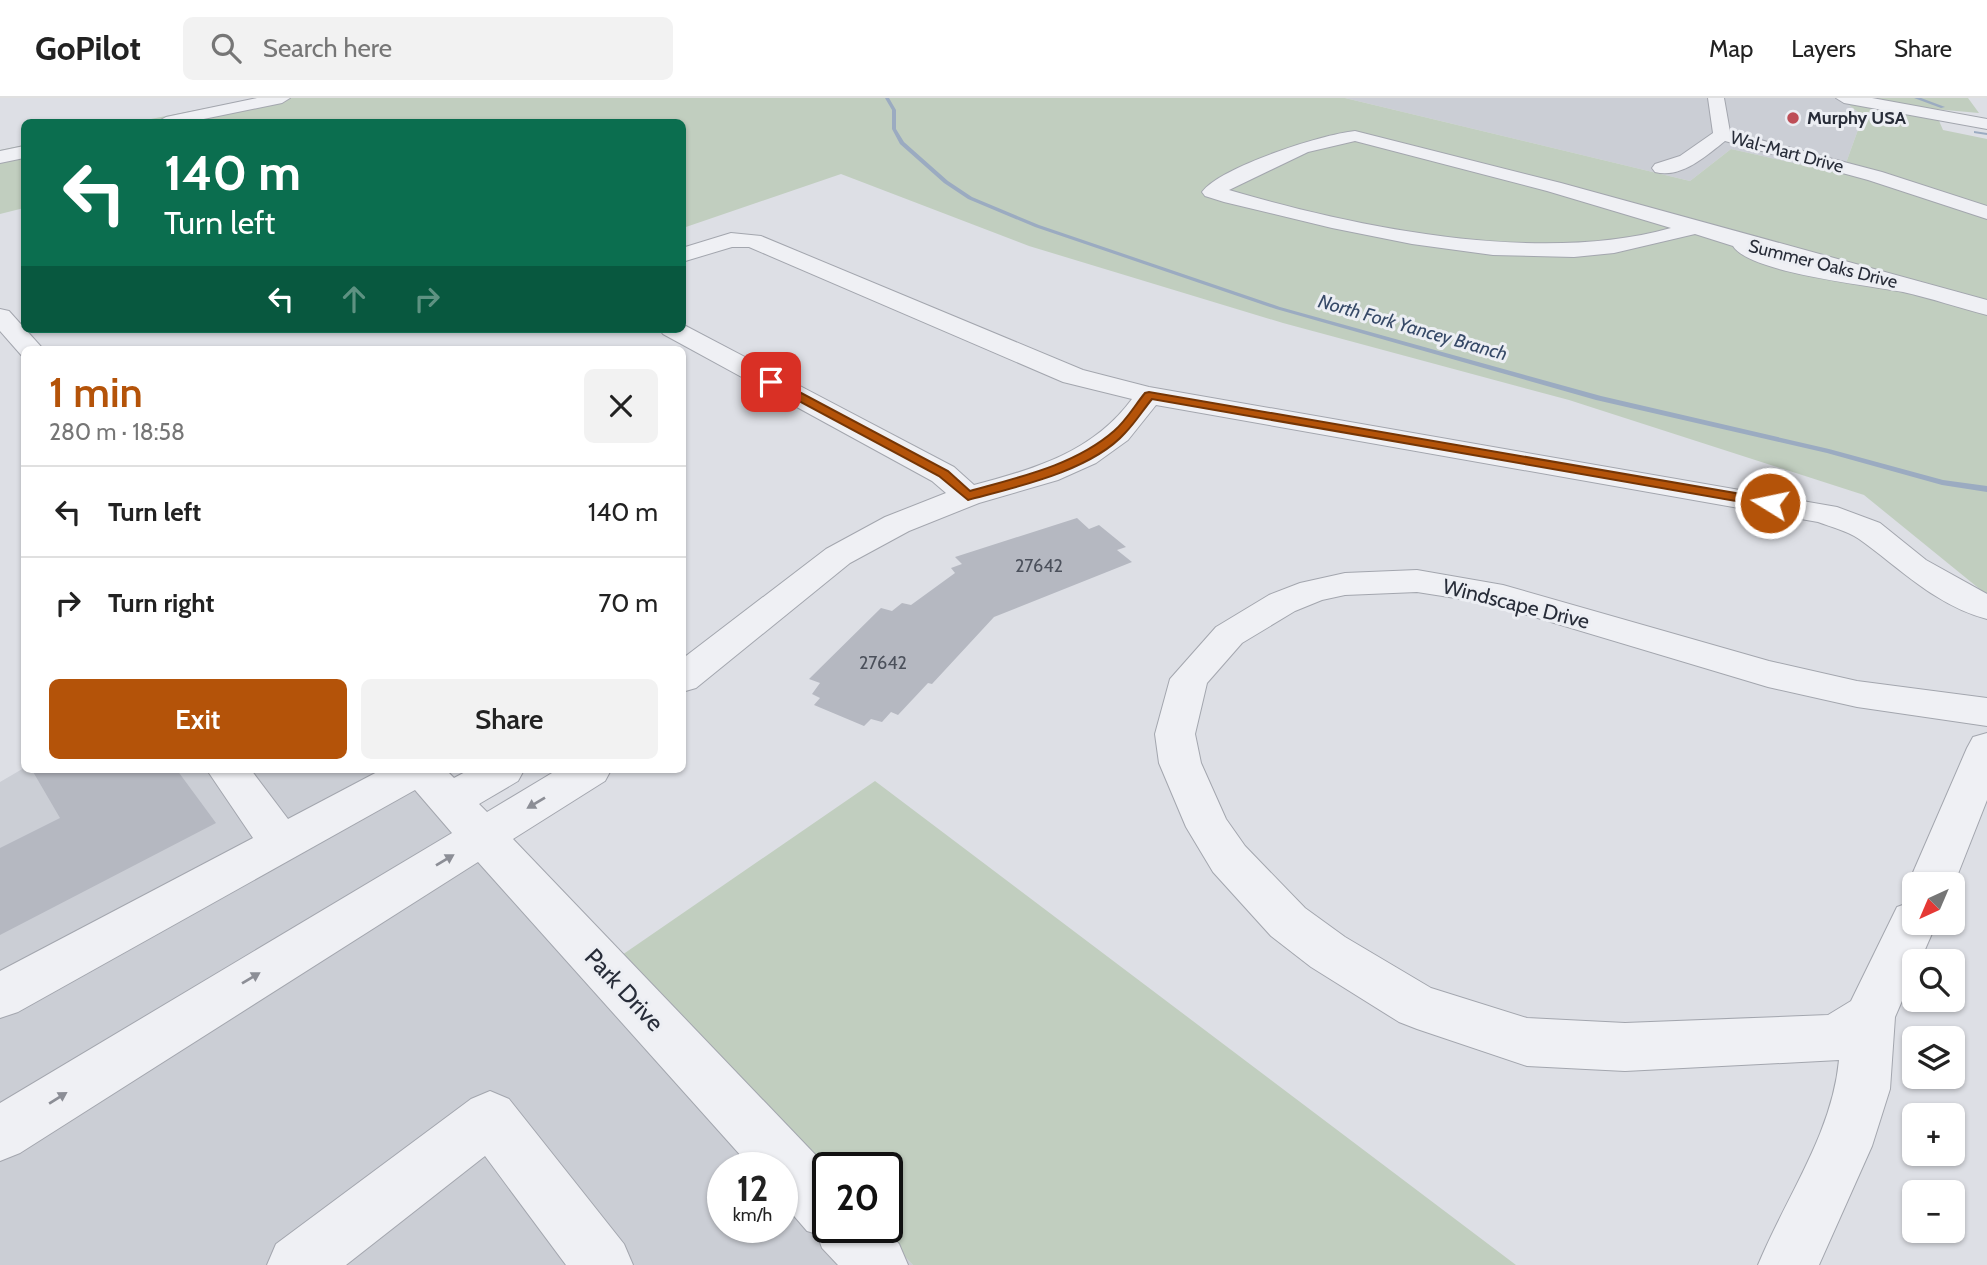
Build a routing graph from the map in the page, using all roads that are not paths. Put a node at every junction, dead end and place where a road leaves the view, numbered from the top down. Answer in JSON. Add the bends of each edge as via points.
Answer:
{"nodes":[{"id":1,"x":282,"y":98,"type":"edge"},
{"id":2,"x":1716,"y":98,"type":"edge"},
{"id":3,"x":1844,"y":98,"type":"edge"},
{"id":4,"x":180,"y":119,"type":"edge"},
{"id":5,"x":1987,"y":124,"type":"edge"},
{"id":6,"x":1722,"y":135,"type":"junction"},
{"id":7,"x":21,"y":153,"type":"edge"},
{"id":8,"x":0,"y":157,"type":"edge"},
{"id":9,"x":1662,"y":168,"type":"dead end"},
{"id":10,"x":1987,"y":202,"type":"edge"},
{"id":11,"x":1987,"y":213,"type":"edge"},
{"id":12,"x":1693,"y":228,"type":"junction"},
{"id":13,"x":686,"y":254,"type":"edge"},
{"id":14,"x":1987,"y":308,"type":"edge"},
{"id":15,"x":0,"y":316,"type":"edge"},
{"id":16,"x":680,"y":333,"type":"edge"},
{"id":17,"x":27,"y":346,"type":"edge"},
{"id":18,"x":1149,"y":395,"type":"junction"},
{"id":19,"x":968,"y":496,"type":"junction"},
{"id":20,"x":1987,"y":608,"type":"edge"},
{"id":21,"x":686,"y":676,"type":"edge"},
{"id":22,"x":1987,"y":712,"type":"edge"},
{"id":23,"x":1987,"y":748,"type":"edge"},
{"id":24,"x":230,"y":773,"type":"edge"},
{"id":25,"x":481,"y":773,"type":"edge"},
{"id":26,"x":585,"y":773,"type":"edge"},
{"id":27,"x":429,"y":780,"type":"edge"},
{"id":28,"x":481,"y":836,"type":"junction"},
{"id":29,"x":281,"y":843,"type":"junction"},
{"id":30,"x":1936,"y":872,"type":"edge"},
{"id":31,"x":1907,"y":935,"type":"edge"},
{"id":32,"x":0,"y":996,"type":"edge"},
{"id":33,"x":1869,"y":1017,"type":"junction"},
{"id":34,"x":0,"y":1134,"type":"edge"},
{"id":35,"x":812,"y":1193,"type":"edge"},
{"id":36,"x":858,"y":1243,"type":"edge"},
{"id":37,"x":297,"y":1265,"type":"edge"},
{"id":38,"x":603,"y":1265,"type":"edge"},
{"id":39,"x":878,"y":1265,"type":"edge"},
{"id":40,"x":1787,"y":1265,"type":"edge"}],
"edges":[{"from":1,"to":4,"type":"street"},
{"from":2,"to":6,"type":"street"},
{"from":3,"to":5,"type":"street"},
{"from":6,"to":9,"type":"street","via":[[1675,167]]},
{"from":6,"to":10,"type":"street","name":"Wal-Mart Drive","via":[[1835,156]]},
{"from":6,"to":11,"type":"street","name":"Wal-Mart Drive","via":[[1875,176]]},
{"from":7,"to":8,"type":"street"},
{"from":12,"to":12,"type":"street","name":"Summer Oaks Drive","via":[[1355,136],[1316,144],[1239,174],[1212,191],[1332,222],[1489,249],[1602,248]]},
{"from":12,"to":14,"type":"street","name":"Summer Oaks Drive"},
{"from":13,"to":18,"type":"street","via":[[731,240],[753,241],[1073,376]]},
{"from":15,"to":17,"type":"street"},
{"from":16,"to":19,"type":"street","via":[[943,474]]},
{"from":18,"to":19,"type":"street","via":[[1120,432],[1087,456],[1027,480]]},
{"from":18,"to":20,"type":"street","via":[[1826,514],[1868,530],[1914,567]]},
{"from":19,"to":21,"type":"street","via":[[897,524],[838,556]]},
{"from":22,"to":33,"type":"street","name":"Windscape Drive","via":[[1857,694],[1768,674],[1540,606],[1417,581],[1345,584],[1282,603],[1229,635],[1189,679],[1175,734],[1180,764],[1208,827],[1229,859],[1288,922],[1417,1006],[1527,1042],[1625,1047],[1835,1038]]},
{"from":23,"to":30,"type":"street"},
{"from":24,"to":29,"type":"street"},
{"from":25,"to":27,"type":"street"},
{"from":26,"to":28,"type":"street","one_way":true},
{"from":27,"to":28,"type":"street","name":"Park Drive"},
{"from":27,"to":29,"type":"street"},
{"from":34,"to":28,"type":"street","one_way":true},
{"from":28,"to":35,"type":"street","name":"Park Drive"},
{"from":29,"to":32,"type":"street"},
{"from":31,"to":33,"type":"street"},
{"from":33,"to":40,"type":"street","via":[[1863,1089],[1844,1146]]},
{"from":36,"to":39,"type":"street"},
{"from":37,"to":38,"type":"street","via":[[490,1118]]}]}
